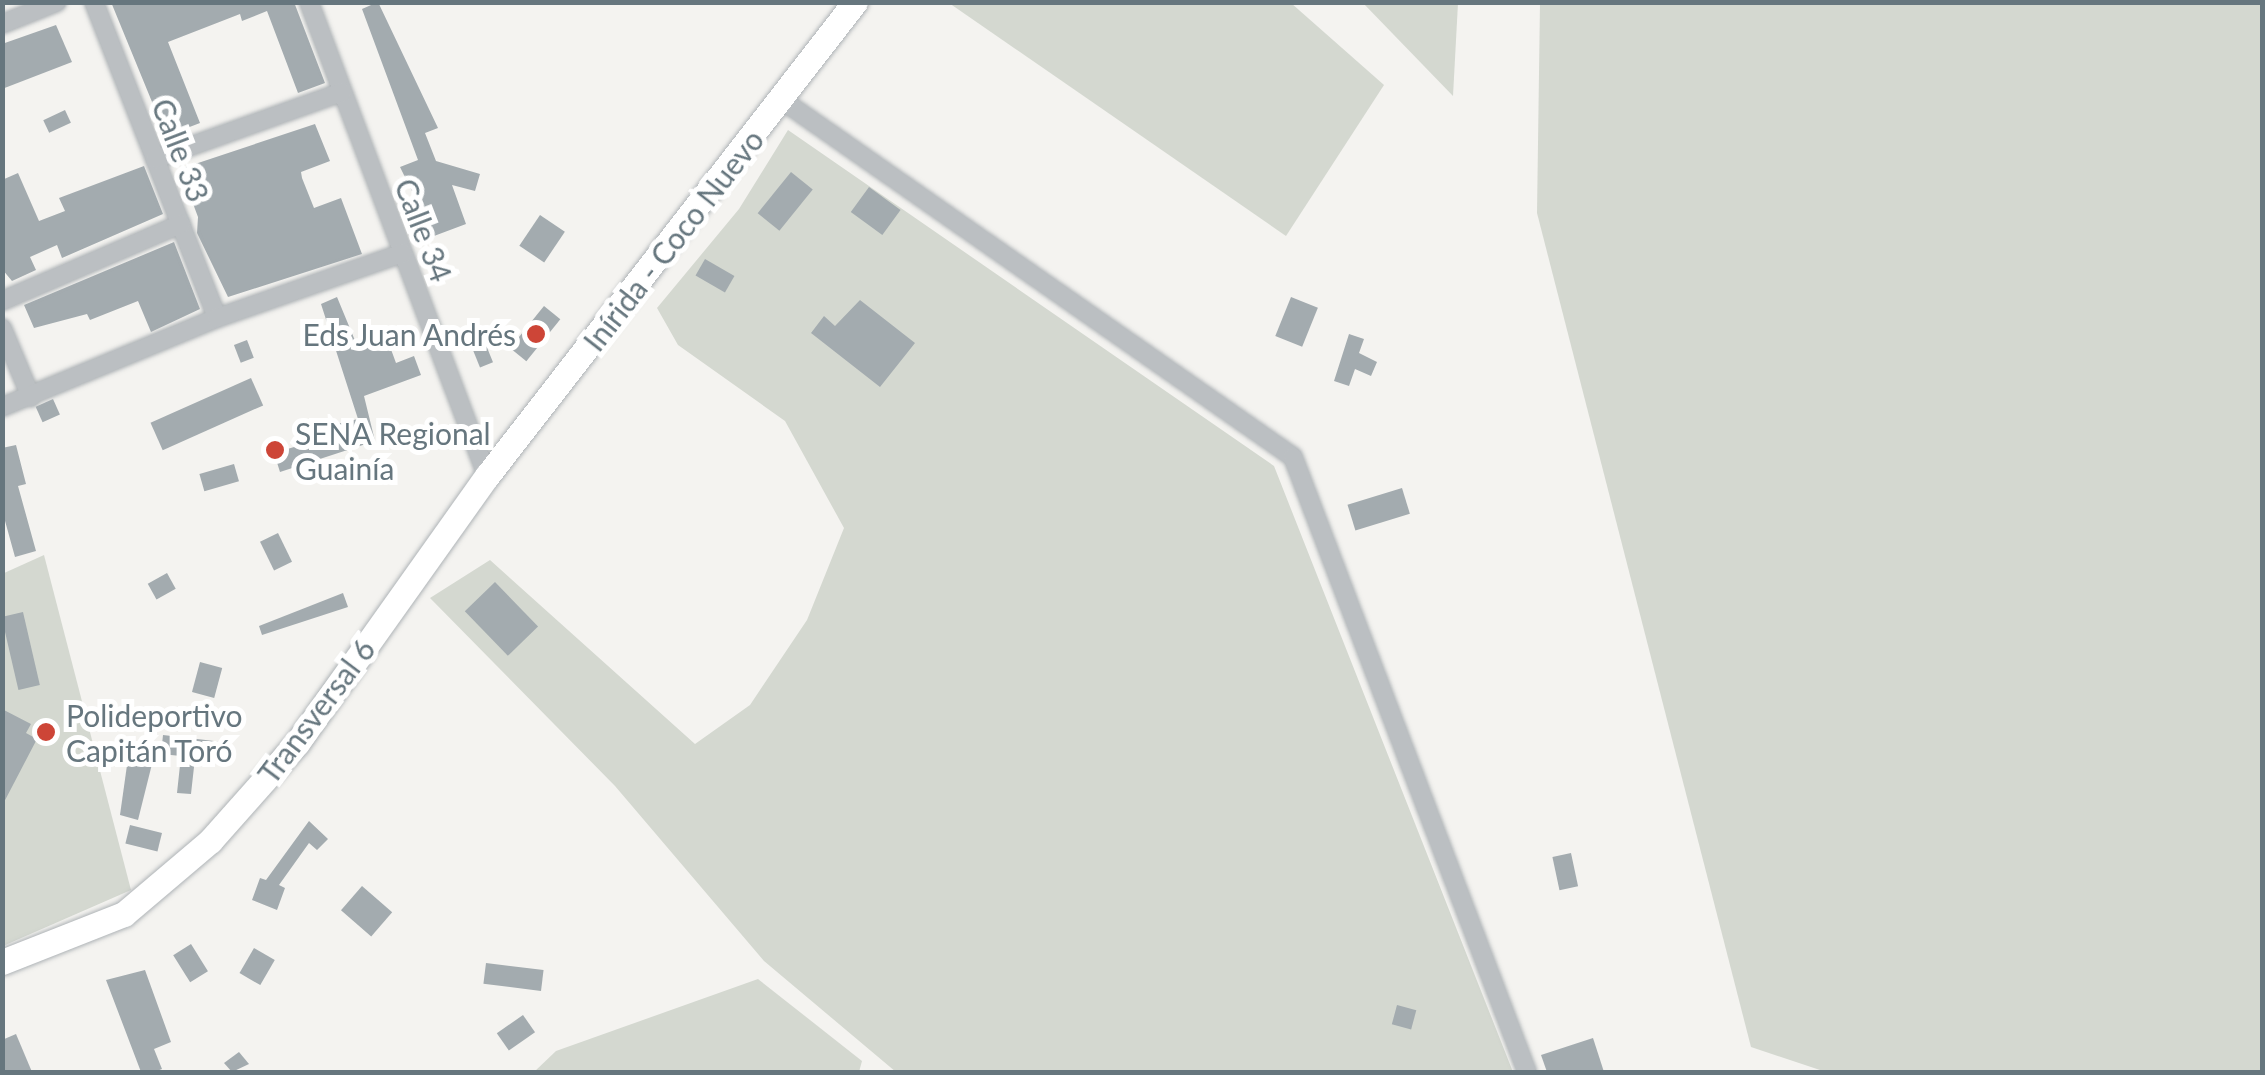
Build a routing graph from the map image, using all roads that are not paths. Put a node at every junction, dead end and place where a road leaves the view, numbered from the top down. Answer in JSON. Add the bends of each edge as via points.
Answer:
{"nodes":[{"id":1,"x":57,"y":2,"type":"edge"},
{"id":2,"x":94,"y":2,"type":"edge"},
{"id":3,"x":309,"y":2,"type":"edge"},
{"id":4,"x":855,"y":2,"type":"edge"},
{"id":5,"x":2,"y":24,"type":"edge"},
{"id":6,"x":342,"y":92,"type":"junction"},
{"id":7,"x":782,"y":100,"type":"junction"},
{"id":8,"x":155,"y":159,"type":"junction"},
{"id":9,"x":180,"y":224,"type":"junction"},
{"id":10,"x":403,"y":253,"type":"junction"},
{"id":11,"x":2,"y":300,"type":"edge"},
{"id":12,"x":218,"y":318,"type":"junction"},
{"id":13,"x":2,"y":328,"type":"edge"},
{"id":14,"x":30,"y":396,"type":"junction"},
{"id":15,"x":2,"y":408,"type":"edge"},
{"id":16,"x":487,"y":476,"type":"junction"},
{"id":17,"x":2,"y":962,"type":"edge"},
{"id":18,"x":1527,"y":1072,"type":"edge"}],
"edges":[{"from":1,"to":5,"type":"street"},
{"from":2,"to":8,"type":"street","name":"Calle 33"},
{"from":3,"to":6,"type":"street","name":"Calle 34"},
{"from":4,"to":7,"type":"street","name":"Inírida - Coco Nuevo"},
{"from":6,"to":8,"type":"street"},
{"from":6,"to":10,"type":"street","name":"Calle 34"},
{"from":7,"to":16,"type":"street","name":"Inírida - Coco Nuevo"},
{"from":7,"to":18,"type":"street","via":[[1293,458]]},
{"from":8,"to":9,"type":"street","name":"Calle 33"},
{"from":9,"to":11,"type":"street"},
{"from":9,"to":12,"type":"street","name":"Calle 33"},
{"from":10,"to":12,"type":"street"},
{"from":10,"to":16,"type":"street","name":"Calle 34"},
{"from":12,"to":14,"type":"street"},
{"from":13,"to":14,"type":"street"},
{"from":14,"to":15,"type":"street"},
{"from":16,"to":17,"type":"street","name":"Transversal 6","via":[[297,743],[210,841],[124,914]]}]}
